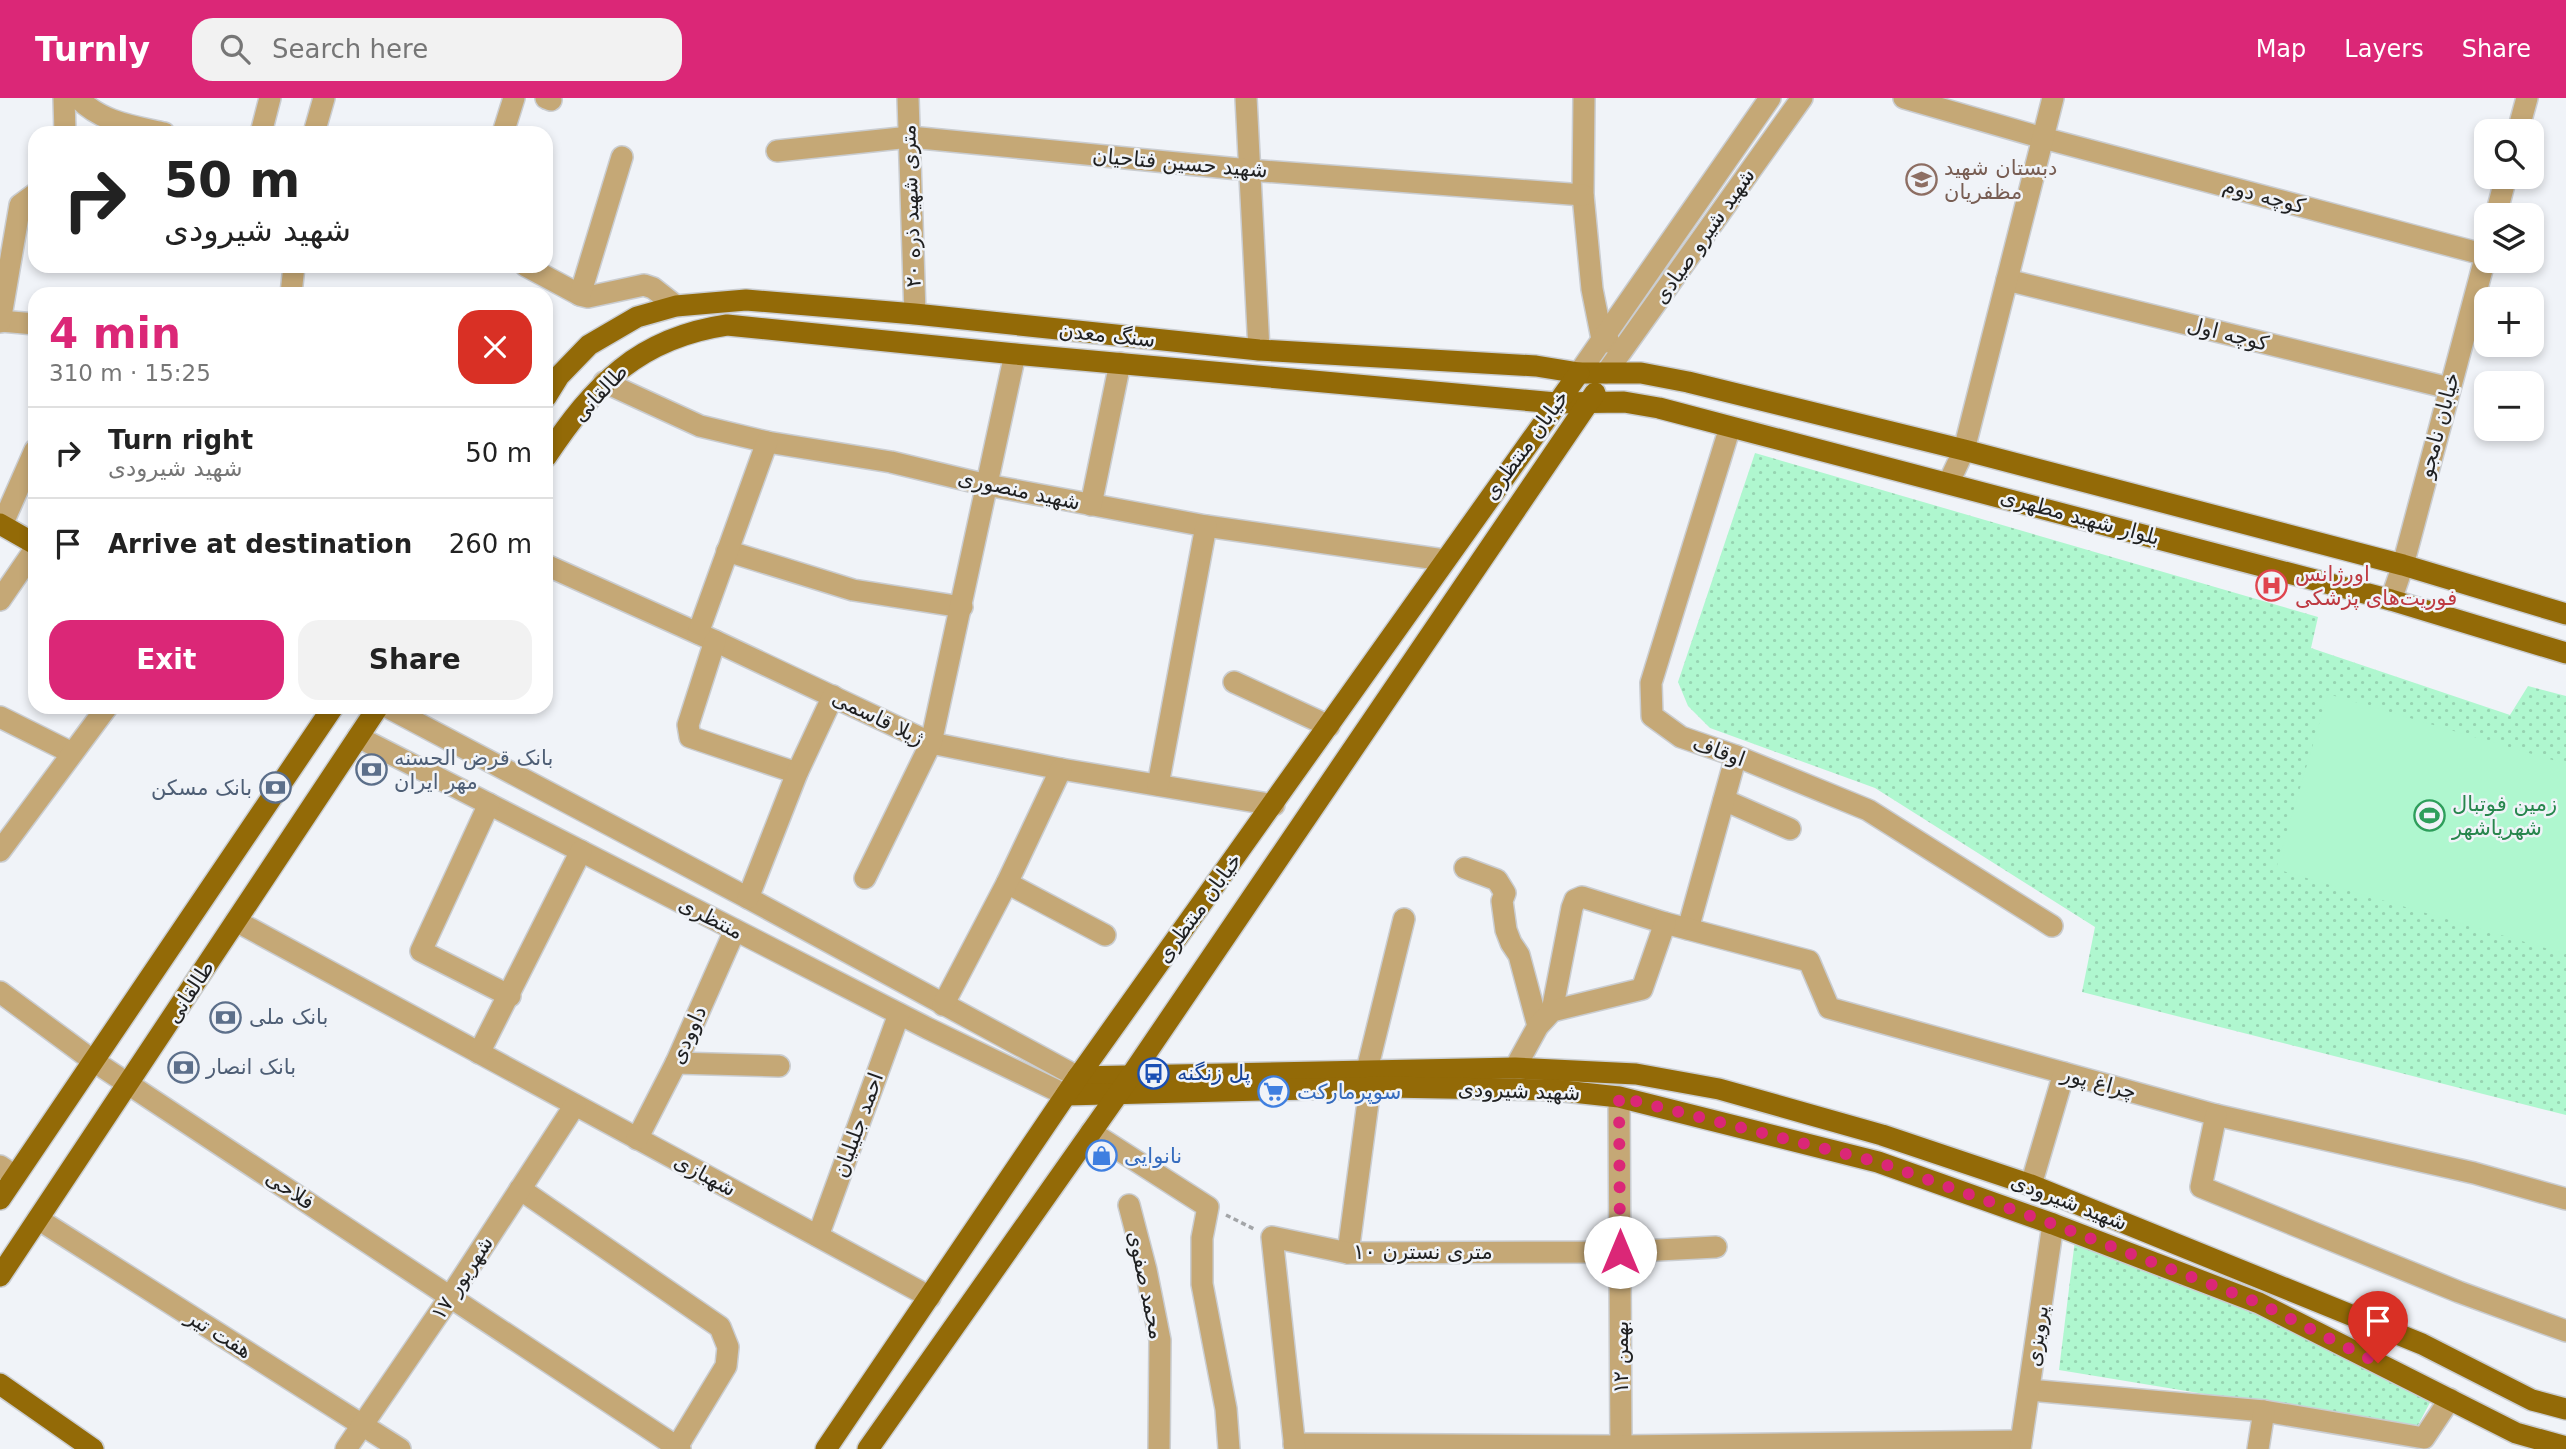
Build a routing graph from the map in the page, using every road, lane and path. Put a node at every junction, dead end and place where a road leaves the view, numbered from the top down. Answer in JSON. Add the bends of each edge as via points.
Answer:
{"nodes":[{"id":1,"x":64,"y":98,"type":"edge"},
{"id":2,"x":78,"y":98,"type":"edge"},
{"id":3,"x":270,"y":98,"type":"edge"},
{"id":4,"x":324,"y":98,"type":"edge"},
{"id":5,"x":514,"y":98,"type":"edge"},
{"id":6,"x":908,"y":98,"type":"edge"},
{"id":7,"x":1247,"y":98,"type":"edge"},
{"id":8,"x":1584,"y":98,"type":"edge"},
{"id":9,"x":1770,"y":98,"type":"edge"},
{"id":10,"x":1802,"y":98,"type":"edge"},
{"id":11,"x":1904,"y":98,"type":"edge"},
{"id":12,"x":2053,"y":98,"type":"edge"},
{"id":13,"x":2527,"y":98,"type":"edge"},
{"id":14,"x":2521,"y":119,"type":"edge"},
{"id":15,"x":65,"y":126,"type":"edge"},
{"id":16,"x":133,"y":126,"type":"edge"},
{"id":17,"x":263,"y":126,"type":"edge"},
{"id":18,"x":316,"y":126,"type":"edge"},
{"id":19,"x":505,"y":126,"type":"edge"},
{"id":20,"x":910,"y":138,"type":"junction"},
{"id":21,"x":2043,"y":138,"type":"junction"},
{"id":22,"x":777,"y":151,"type":"dead end"},
{"id":23,"x":622,"y":157,"type":"dead end"},
{"id":24,"x":1249,"y":170,"type":"junction"},
{"id":25,"x":1583,"y":195,"type":"junction"},
{"id":26,"x":28,"y":199,"type":"edge"},
{"id":27,"x":2474,"y":250,"type":"edge"},
{"id":28,"x":539,"y":273,"type":"edge"},
{"id":29,"x":2481,"y":273,"type":"edge"},
{"id":30,"x":2007,"y":280,"type":"junction"},
{"id":31,"x":580,"y":295,"type":"junction"},
{"id":32,"x":676,"y":306,"type":"junction"},
{"id":33,"x":915,"y":314,"type":"junction"},
{"id":34,"x":637,"y":317,"type":"joint"},
{"id":35,"x":0,"y":322,"type":"edge"},
{"id":36,"x":28,"y":324,"type":"edge"},
{"id":37,"x":1602,"y":339,"type":"junction"},
{"id":38,"x":664,"y":341,"type":"joint"},
{"id":39,"x":1259,"y":351,"type":"junction"},
{"id":40,"x":1623,"y":351,"type":"junction"},
{"id":41,"x":1015,"y":354,"type":"junction"},
{"id":42,"x":1120,"y":363,"type":"junction"},
{"id":43,"x":1578,"y":373,"type":"junction"},
{"id":44,"x":1606,"y":373,"type":"junction"},
{"id":45,"x":604,"y":382,"type":"junction"},
{"id":46,"x":553,"y":386,"type":"edge"},
{"id":47,"x":2449,"y":388,"type":"junction"},
{"id":48,"x":1590,"y":402,"type":"junction"},
{"id":49,"x":1556,"y":403,"type":"junction"},
{"id":50,"x":1730,"y":426,"type":"junction"},
{"id":51,"x":767,"y":442,"type":"junction"},
{"id":52,"x":553,"y":448,"type":"edge"},
{"id":53,"x":1964,"y":450,"type":"junction"},
{"id":54,"x":28,"y":465,"type":"edge"},
{"id":55,"x":1948,"y":482,"type":"junction"},
{"id":56,"x":987,"y":485,"type":"junction"},
{"id":57,"x":1091,"y":505,"type":"junction"},
{"id":58,"x":1,"y":524,"type":"edge"},
{"id":59,"x":1206,"y":526,"type":"junction"},
{"id":60,"x":28,"y":540,"type":"edge"},
{"id":61,"x":727,"y":551,"type":"junction"},
{"id":62,"x":28,"y":560,"type":"edge"},
{"id":63,"x":1444,"y":560,"type":"junction"},
{"id":64,"x":2403,"y":565,"type":"junction"},
{"id":65,"x":553,"y":568,"type":"edge"},
{"id":66,"x":0,"y":600,"type":"edge"},
{"id":67,"x":2391,"y":600,"type":"junction"},
{"id":68,"x":962,"y":607,"type":"junction"},
{"id":69,"x":2566,"y":614,"type":"edge"},
{"id":70,"x":707,"y":637,"type":"junction"},
{"id":71,"x":2566,"y":653,"type":"edge"},
{"id":72,"x":1234,"y":682,"type":"dead end"},
{"id":73,"x":833,"y":696,"type":"junction"},
{"id":74,"x":102,"y":714,"type":"edge"},
{"id":75,"x":328,"y":714,"type":"edge"},
{"id":76,"x":373,"y":714,"type":"edge"},
{"id":77,"x":400,"y":714,"type":"edge"},
{"id":78,"x":0,"y":717,"type":"edge"},
{"id":79,"x":1329,"y":726,"type":"junction"},
{"id":80,"x":358,"y":737,"type":"junction"},
{"id":81,"x":931,"y":743,"type":"junction"},
{"id":82,"x":72,"y":752,"type":"junction"},
{"id":83,"x":1736,"y":756,"type":"junction"},
{"id":84,"x":1061,"y":769,"type":"junction"},
{"id":85,"x":797,"y":774,"type":"junction"},
{"id":86,"x":1158,"y":785,"type":"junction"},
{"id":87,"x":1724,"y":800,"type":"junction"},
{"id":88,"x":489,"y":804,"type":"junction"},
{"id":89,"x":1274,"y":805,"type":"junction"},
{"id":90,"x":1790,"y":829,"type":"dead end"},
{"id":91,"x":0,"y":851,"type":"edge"},
{"id":92,"x":581,"y":851,"type":"junction"},
{"id":93,"x":1465,"y":868,"type":"dead end"},
{"id":94,"x":865,"y":878,"type":"dead end"},
{"id":95,"x":1007,"y":883,"type":"junction"},
{"id":96,"x":748,"y":898,"type":"junction"},
{"id":97,"x":1404,"y":919,"type":"dead end"},
{"id":98,"x":236,"y":922,"type":"junction"},
{"id":99,"x":1665,"y":923,"type":"junction"},
{"id":100,"x":2052,"y":926,"type":"dead end"},
{"id":101,"x":1688,"y":929,"type":"junction"},
{"id":102,"x":735,"y":930,"type":"junction"},
{"id":103,"x":1105,"y":935,"type":"dead end"},
{"id":104,"x":0,"y":992,"type":"edge"},
{"id":105,"x":510,"y":996,"type":"junction"},
{"id":106,"x":943,"y":1005,"type":"junction"},
{"id":107,"x":899,"y":1014,"type":"junction"},
{"id":108,"x":1545,"y":1018,"type":"junction"},
{"id":109,"x":479,"y":1053,"type":"junction"},
{"id":110,"x":92,"y":1060,"type":"junction"},
{"id":111,"x":676,"y":1063,"type":"junction"},
{"id":112,"x":779,"y":1066,"type":"dead end"},
{"id":113,"x":1516,"y":1068,"type":"junction"},
{"id":114,"x":2064,"y":1073,"type":"junction"},
{"id":115,"x":1368,"y":1079,"type":"junction"},
{"id":116,"x":130,"y":1084,"type":"junction"},
{"id":117,"x":1125,"y":1085,"type":"junction"},
{"id":118,"x":1072,"y":1086,"type":"junction"},
{"id":119,"x":1619,"y":1097,"type":"junction"},
{"id":120,"x":575,"y":1105,"type":"junction"},
{"id":121,"x":2216,"y":1115,"type":"junction"},
{"id":122,"x":1091,"y":1132,"type":"junction"},
{"id":123,"x":637,"y":1139,"type":"junction"},
{"id":124,"x":8,"y":1171,"type":"edge"},
{"id":125,"x":2031,"y":1185,"type":"junction"},
{"id":126,"x":520,"y":1189,"type":"junction"},
{"id":127,"x":0,"y":1199,"type":"edge"},
{"id":128,"x":2566,"y":1199,"type":"edge"},
{"id":129,"x":1129,"y":1205,"type":"dead end"},
{"id":130,"x":1208,"y":1207,"type":"junction"},
{"id":131,"x":38,"y":1219,"type":"junction"},
{"id":132,"x":2053,"y":1224,"type":"junction"},
{"id":133,"x":818,"y":1236,"type":"junction"},
{"id":134,"x":1272,"y":1237,"type":"junction"},
{"id":135,"x":1716,"y":1247,"type":"dead end"},
{"id":136,"x":1620,"y":1252,"type":"junction"},
{"id":137,"x":1348,"y":1253,"type":"junction"},
{"id":138,"x":0,"y":1276,"type":"edge"},
{"id":139,"x":450,"y":1297,"type":"junction"},
{"id":140,"x":930,"y":1297,"type":"junction"},
{"id":141,"x":2566,"y":1331,"type":"edge"},
{"id":142,"x":0,"y":1384,"type":"edge"},
{"id":143,"x":2029,"y":1390,"type":"junction"},
{"id":144,"x":2450,"y":1399,"type":"junction"},
{"id":145,"x":2566,"y":1409,"type":"edge"},
{"id":146,"x":2264,"y":1411,"type":"junction"},
{"id":147,"x":363,"y":1425,"type":"junction"},
{"id":148,"x":2021,"y":1445,"type":"edge"},
{"id":149,"x":1295,"y":1446,"type":"edge"},
{"id":150,"x":2566,"y":1447,"type":"edge"},
{"id":151,"x":679,"y":1448,"type":"edge"},
{"id":152,"x":1621,"y":1448,"type":"edge"},
{"id":153,"x":93,"y":1449,"type":"edge"},
{"id":154,"x":346,"y":1449,"type":"edge"},
{"id":155,"x":400,"y":1449,"type":"edge"},
{"id":156,"x":826,"y":1449,"type":"edge"},
{"id":157,"x":868,"y":1449,"type":"edge"},
{"id":158,"x":1158,"y":1449,"type":"edge"},
{"id":159,"x":1229,"y":1449,"type":"edge"},
{"id":160,"x":2258,"y":1449,"type":"edge"}],
"edges":[{"from":1,"to":15,"type":"street"},
{"from":2,"to":16,"type":"street","via":[[112,121]]},
{"from":3,"to":17,"type":"street"},
{"from":4,"to":18,"type":"street"},
{"from":5,"to":19,"type":"street"},
{"from":6,"to":20,"type":"street","name":"۲۰ متری شهید ذره"},
{"from":7,"to":24,"type":"street"},
{"from":8,"to":25,"type":"street"},
{"from":9,"to":37,"type":"street","name":"شهید شیرو صیادی"},
{"from":10,"to":40,"type":"street","name":"شهید شیرو صیادی"},
{"from":11,"to":21,"type":"street","name":"کوچه دوم"},
{"from":12,"to":21,"type":"street"},
{"from":13,"to":14,"type":"street"},
{"from":20,"to":22,"type":"street","name":"شهید حسین فتاحیان"},
{"from":20,"to":24,"type":"street","name":"شهید حسین فتاحیان"},
{"from":20,"to":33,"type":"street","name":"۲۰ متری شهید ذره"},
{"from":21,"to":27,"type":"street","name":"کوچه دوم"},
{"from":21,"to":30,"type":"street"},
{"from":23,"to":31,"type":"street"},
{"from":24,"to":25,"type":"street","name":"شهید حسین فتاحیان"},
{"from":24,"to":39,"type":"street"},
{"from":25,"to":37,"type":"street"},
{"from":26,"to":35,"type":"street","via":[[20,205]]},
{"from":28,"to":31,"type":"street"},
{"from":29,"to":47,"type":"street","name":"خیابان نامجو"},
{"from":30,"to":47,"type":"street","name":"کوچه اول"},
{"from":30,"to":53,"type":"street"},
{"from":31,"to":32,"type":"street","via":[[644,285]]},
{"from":32,"to":33,"type":"main road","name":"سنگ معدن","via":[[746,300]]},
{"from":32,"to":34,"type":"main road","name":"سنگ معدن"},
{"from":33,"to":39,"type":"main road","name":"سنگ معدن"},
{"from":34,"to":46,"type":"main road","name":"طالقانی","via":[[589,345]]},
{"from":35,"to":36,"type":"street"},
{"from":37,"to":40,"type":"street"},
{"from":37,"to":43,"type":"street","name":"شهید شیرو صیادی"},
{"from":38,"to":41,"type":"main road","name":"سنگ معدن","via":[[727,325]]},
{"from":38,"to":45,"type":"main road","name":"طالقانی"},
{"from":39,"to":43,"type":"main road","name":"سنگ معدن","via":[[1536,366]]},
{"from":40,"to":44,"type":"street","name":"شهید شیرو صیادی"},
{"from":41,"to":42,"type":"main road","name":"سنگ معدن"},
{"from":41,"to":56,"type":"street"},
{"from":42,"to":49,"type":"main road","name":"سنگ معدن"},
{"from":42,"to":57,"type":"street"},
{"from":43,"to":44,"type":"main road","name":"سنگ معدن"},
{"from":43,"to":49,"type":"main road","name":"خیابان منتظری"},
{"from":44,"to":48,"type":"main road","name":"خیابان منتظری"},
{"from":44,"to":53,"type":"main road","name":"بلوار شهید مطهری","via":[[1641,373],[1688,382]]},
{"from":45,"to":51,"type":"street","name":"شهید منصوری","via":[[700,426]]},
{"from":45,"to":52,"type":"main road","name":"طالقانی"},
{"from":47,"to":64,"type":"street","name":"خیابان نامجو"},
{"from":48,"to":49,"type":"main road","name":"سنگ معدن"},
{"from":48,"to":50,"type":"main road","name":"بلوار شهید مطهری","via":[[1624,402]]},
{"from":48,"to":117,"type":"main road","name":"خیابان منتظری"},
{"from":49,"to":63,"type":"main road","name":"خیابان منتظری"},
{"from":50,"to":55,"type":"main road","name":"بلوار شهید مطهری"},
{"from":50,"to":83,"type":"street","name":"اوقاف","via":[[1651,683],[1652,716],[1681,737]]},
{"from":51,"to":56,"type":"street","name":"شهید منصوری","via":[[891,462]]},
{"from":51,"to":61,"type":"street"},
{"from":53,"to":55,"type":"street"},
{"from":53,"to":64,"type":"main road","name":"بلوار شهید مطهری"},
{"from":54,"to":58,"type":"street"},
{"from":55,"to":67,"type":"main road","name":"بلوار شهید مطهری"},
{"from":56,"to":57,"type":"street","name":"شهید منصوری"},
{"from":56,"to":68,"type":"street"},
{"from":57,"to":59,"type":"street","name":"شهید منصوری"},
{"from":58,"to":60,"type":"main road"},
{"from":59,"to":63,"type":"street","name":"شهید منصوری"},
{"from":59,"to":86,"type":"street"},
{"from":61,"to":68,"type":"street","via":[[853,590]]},
{"from":61,"to":70,"type":"street"},
{"from":62,"to":66,"type":"street"},
{"from":63,"to":79,"type":"main road","name":"خیابان منتظری"},
{"from":64,"to":67,"type":"street","name":"خیابان نامجو"},
{"from":64,"to":69,"type":"main road","name":"بلوار شهید مطهری"},
{"from":65,"to":70,"type":"street","name":"ژیلا قاسمی"},
{"from":67,"to":71,"type":"main road","name":"بلوار شهید مطهری"},
{"from":68,"to":81,"type":"street"},
{"from":70,"to":73,"type":"street","name":"ژیلا قاسمی"},
{"from":70,"to":85,"type":"street","via":[[688,725],[690,737]]},
{"from":72,"to":79,"type":"street"},
{"from":73,"to":81,"type":"street","name":"ژیلا قاسمی"},
{"from":73,"to":85,"type":"street"},
{"from":74,"to":82,"type":"street"},
{"from":75,"to":110,"type":"main road","name":"طالقانی"},
{"from":76,"to":80,"type":"main road","name":"طالقانی"},
{"from":77,"to":96,"type":"street","name":"منتظری"},
{"from":78,"to":82,"type":"street"},
{"from":79,"to":89,"type":"main road","name":"خیابان منتظری"},
{"from":80,"to":88,"type":"street","name":"منتظری"},
{"from":80,"to":98,"type":"main road","name":"طالقانی"},
{"from":81,"to":84,"type":"street","name":"ژیلا قاسمی"},
{"from":81,"to":94,"type":"street"},
{"from":82,"to":91,"type":"street"},
{"from":83,"to":87,"type":"street"},
{"from":83,"to":100,"type":"street","name":"اوقاف","via":[[1868,810]]},
{"from":84,"to":86,"type":"street","name":"ژیلا قاسمی"},
{"from":84,"to":95,"type":"street"},
{"from":85,"to":96,"type":"street"},
{"from":86,"to":89,"type":"street","name":"ژیلا قاسمی"},
{"from":87,"to":90,"type":"street"},
{"from":87,"to":101,"type":"street"},
{"from":88,"to":92,"type":"street","name":"منتظری"},
{"from":88,"to":105,"type":"street","via":[[421,951]]},
{"from":89,"to":118,"type":"main road","name":"خیابان منتظری"},
{"from":92,"to":102,"type":"street","name":"منتظری"},
{"from":92,"to":105,"type":"street"},
{"from":93,"to":108,"type":"street","via":[[1497,880],[1504,892],[1506,930]]},
{"from":95,"to":103,"type":"street"},
{"from":95,"to":106,"type":"street"},
{"from":96,"to":106,"type":"street","name":"منتظری"},
{"from":97,"to":115,"type":"street"},
{"from":98,"to":109,"type":"street","name":"شهبازی"},
{"from":98,"to":116,"type":"main road","name":"طالقانی"},
{"from":99,"to":101,"type":"street","name":"چراغ پور"},
{"from":99,"to":108,"type":"street","via":[[1642,989]]},
{"from":99,"to":108,"type":"street","name":"چراغ پور","via":[[1582,897],[1575,900]]},
{"from":101,"to":114,"type":"street","name":"چراغ پور","via":[[1809,961],[1829,1009]]},
{"from":102,"to":107,"type":"street","name":"منتظری"},
{"from":102,"to":111,"type":"street","name":"داوودی"},
{"from":104,"to":110,"type":"street","name":"فلاحی"},
{"from":105,"to":109,"type":"street"},
{"from":106,"to":118,"type":"street","name":"منتظری"},
{"from":107,"to":118,"type":"street","name":"منتظری"},
{"from":107,"to":133,"type":"street","name":"احمد جلیلیان"},
{"from":108,"to":113,"type":"street"},
{"from":109,"to":120,"type":"street","name":"شهبازی"},
{"from":110,"to":116,"type":"street","name":"فلاحی"},
{"from":110,"to":124,"type":"main road","name":"طالقانی"},
{"from":111,"to":112,"type":"street"},
{"from":111,"to":123,"type":"street","name":"داوودی"},
{"from":113,"to":115,"type":"main road","name":"شهید شیرودی"},
{"from":113,"to":125,"type":"main road","name":"شهید شیرودی","via":[[1636,1074],[1719,1089],[1882,1135]]},
{"from":114,"to":121,"type":"street","name":"چراغ پور"},
{"from":114,"to":125,"type":"street"},
{"from":115,"to":117,"type":"main road","name":"شهید شیرودی"},
{"from":115,"to":119,"type":"main road","name":"شهید شیرودی"},
{"from":115,"to":137,"type":"street"},
{"from":116,"to":131,"type":"main road","name":"طالقانی"},
{"from":116,"to":139,"type":"street","name":"فلاحی"},
{"from":117,"to":118,"type":"main road","name":"شهید شیرودی"},
{"from":117,"to":122,"type":"main road","name":"خیابان منتظری"},
{"from":118,"to":140,"type":"main road","name":"خیابان منتظری"},
{"from":119,"to":132,"type":"main road","name":"شهید شیرودی","via":[[1878,1162]]},
{"from":119,"to":136,"type":"street","name":"۱۲ بهمن"},
{"from":120,"to":123,"type":"street","name":"شهبازی"},
{"from":120,"to":126,"type":"street","name":"۱۷ شهریور"},
{"from":121,"to":128,"type":"street","name":"چراغ پور","via":[[2474,1173]]},
{"from":121,"to":141,"type":"street","via":[[2201,1187]]},
{"from":122,"to":130,"type":"street"},
{"from":122,"to":157,"type":"main road","name":"خیابان منتظری"},
{"from":123,"to":133,"type":"street","name":"شهبازی"},
{"from":124,"to":127,"type":"main road","name":"طالقانی"},
{"from":125,"to":145,"type":"main road","name":"شهید شیرودی","via":[[2422,1344],[2532,1400]]},
{"from":126,"to":139,"type":"street","name":"۱۷ شهریور"},
{"from":126,"to":151,"type":"street","via":[[720,1327],[729,1347],[726,1367]]},
{"from":129,"to":158,"type":"street","name":"محمد صفوی","via":[[1160,1340]]},
{"from":130,"to":134,"type":"path"},
{"from":130,"to":159,"type":"street","via":[[1202,1238],[1202,1284]]},
{"from":131,"to":138,"type":"main road","name":"طالقانی"},
{"from":131,"to":147,"type":"street","name":"هفت تیر"},
{"from":132,"to":143,"type":"street","name":"پرویزی"},
{"from":132,"to":144,"type":"main road","name":"شهید شیرودی","via":[[2259,1303]]},
{"from":133,"to":140,"type":"street","name":"شهبازی"},
{"from":134,"to":137,"type":"street","name":"۱۰ متری نسترن"},
{"from":134,"to":149,"type":"street"},
{"from":135,"to":136,"type":"street","name":"۱۰ متری نسترن"},
{"from":136,"to":137,"type":"street","name":"۱۰ متری نسترن"},
{"from":136,"to":152,"type":"street","name":"۱۲ بهمن"},
{"from":139,"to":147,"type":"street","name":"۱۷ شهریور"},
{"from":139,"to":151,"type":"street","name":"فلاحی"},
{"from":140,"to":156,"type":"main road","name":"خیابان منتظری"},
{"from":142,"to":153,"type":"main road"},
{"from":143,"to":146,"type":"street"},
{"from":143,"to":148,"type":"street","name":"پرویزی"},
{"from":144,"to":146,"type":"street","via":[[2424,1438]]},
{"from":144,"to":150,"type":"main road","name":"شهید شیرودی","via":[[2516,1433]]},
{"from":146,"to":160,"type":"street"},
{"from":147,"to":154,"type":"street","name":"۱۷ شهریور"},
{"from":147,"to":155,"type":"street","name":"هفت تیر"},
{"from":148,"to":152,"type":"street"},
{"from":149,"to":152,"type":"street"}]}
